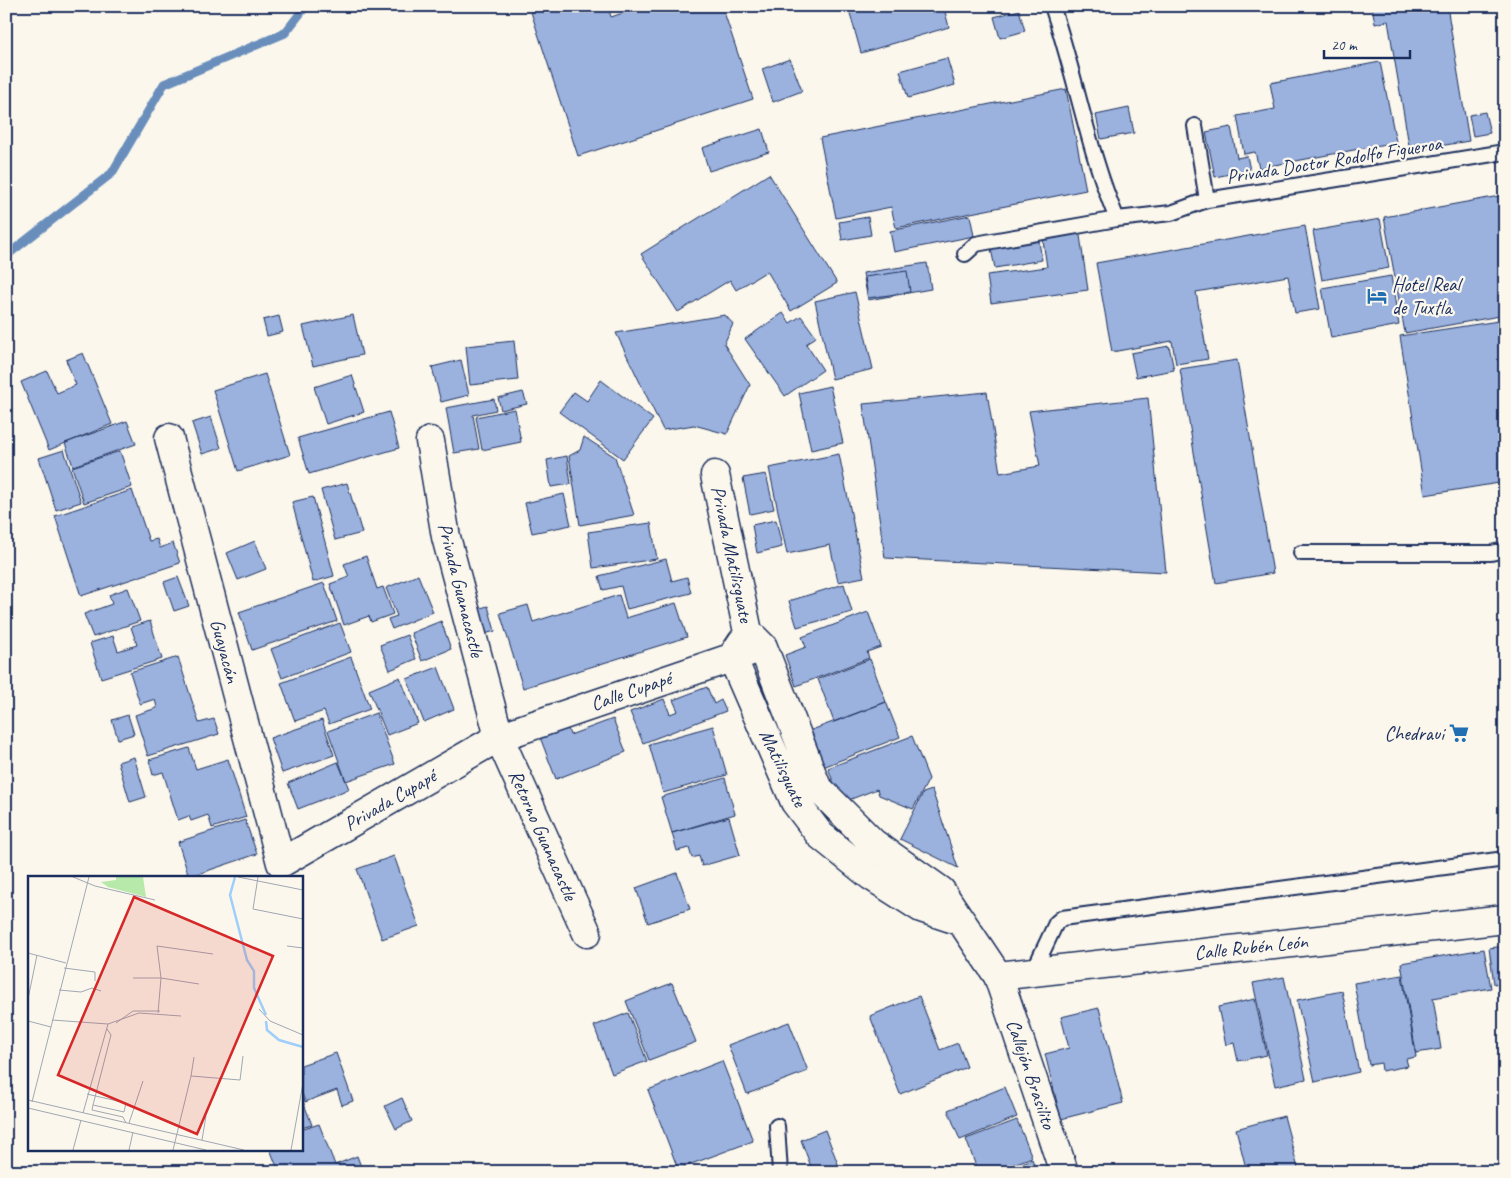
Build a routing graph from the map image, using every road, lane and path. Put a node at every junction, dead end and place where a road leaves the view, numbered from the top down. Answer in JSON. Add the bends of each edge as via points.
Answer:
{"nodes":[{"id":1,"x":1052,"y":6,"type":"edge"},
{"id":2,"x":1196,"y":126,"type":"dead end"},
{"id":3,"x":1505,"y":152,"type":"edge"},
{"id":4,"x":1207,"y":200,"type":"junction"},
{"id":5,"x":1117,"y":219,"type":"junction"},
{"id":6,"x":965,"y":254,"type":"dead end"},
{"id":7,"x":169,"y":438,"type":"dead end"},
{"id":8,"x":430,"y":441,"type":"dead end"},
{"id":9,"x":715,"y":476,"type":"dead end"},
{"id":10,"x":1505,"y":550,"type":"edge"},
{"id":11,"x":1301,"y":553,"type":"dead end"},
{"id":12,"x":755,"y":639,"type":"junction"},
{"id":13,"x":732,"y":657,"type":"junction"},
{"id":14,"x":499,"y":737,"type":"junction"},
{"id":15,"x":1505,"y":859,"type":"edge"},
{"id":16,"x":281,"y":864,"type":"joint"},
{"id":17,"x":1505,"y":919,"type":"edge"},
{"id":18,"x":960,"y":921,"type":"junction"},
{"id":19,"x":587,"y":933,"type":"dead end"},
{"id":20,"x":1033,"y":972,"type":"junction"},
{"id":21,"x":998,"y":976,"type":"junction"},
{"id":22,"x":777,"y":1126,"type":"dead end"},
{"id":23,"x":780,"y":1172,"type":"edge"},
{"id":24,"x":1064,"y":1172,"type":"edge"}],
"edges":[{"from":1,"to":5,"type":"lane","via":[[1106,192]]},
{"from":2,"to":4,"type":"lane"},
{"from":3,"to":4,"type":"lane","name":"Privada Doctor Rodolfo Figueroa"},
{"from":4,"to":5,"type":"lane","name":"Privada Doctor Rodolfo Figueroa","via":[[1171,213]]},
{"from":5,"to":6,"type":"lane","name":"Privada Doctor Rodolfo Figueroa","via":[[992,240],[976,244]]},
{"from":7,"to":16,"type":"street","name":"Guayacán"},
{"from":8,"to":14,"type":"street","name":"Privada Guanacastle","via":[[446,537]]},
{"from":9,"to":12,"type":"street","name":"Privada Matilisguate"},
{"from":10,"to":11,"type":"lane","via":[[1490,553]]},
{"from":12,"to":13,"type":"street","name":"Calle Cupapé"},
{"from":12,"to":18,"type":"street","name":"Matilisguate","via":[[817,786],[873,843],[941,891]]},
{"from":13,"to":14,"type":"street","name":"Calle Cupapé"},
{"from":13,"to":18,"type":"street","name":"Matilisguate","via":[[796,802],[820,835],[871,876],[921,908]]},
{"from":14,"to":16,"type":"street","name":"Privada Cupapé"},
{"from":14,"to":19,"type":"street","name":"Retorno Guanacastle"},
{"from":15,"to":20,"type":"lane","via":[[1062,918],[1056,923]]},
{"from":17,"to":20,"type":"street","name":"Calle Rubén León"},
{"from":18,"to":21,"type":"street","name":"Matilisguate"},
{"from":20,"to":21,"type":"street","name":"Calle Rubén León"},
{"from":21,"to":24,"type":"street","name":"Callejón Brasilito"},
{"from":22,"to":23,"type":"lane"}]}
